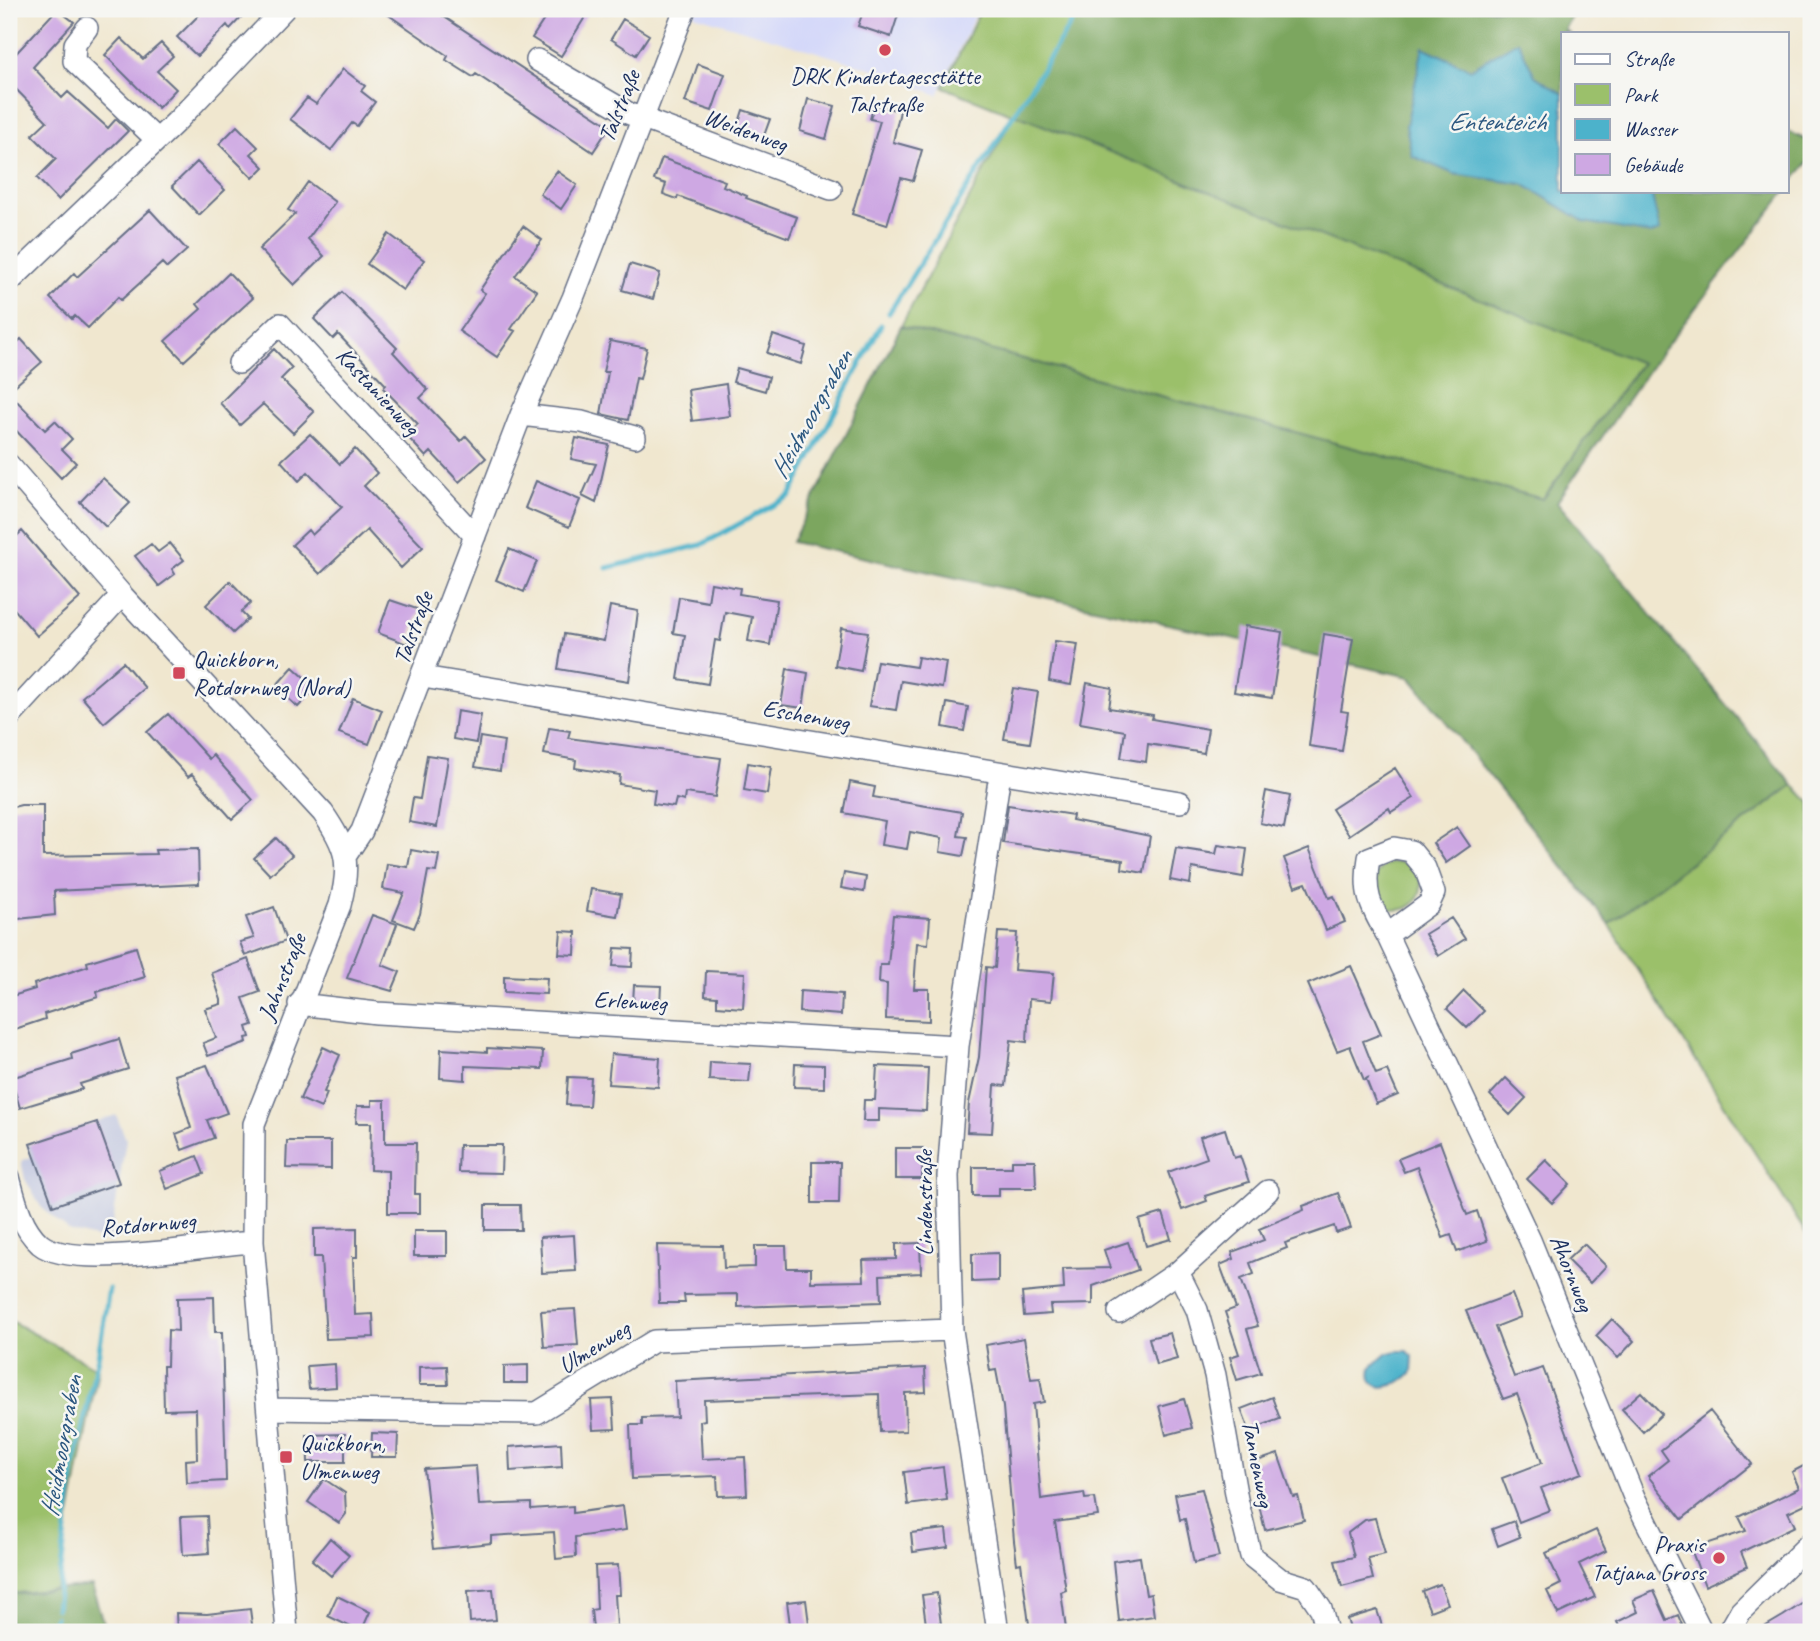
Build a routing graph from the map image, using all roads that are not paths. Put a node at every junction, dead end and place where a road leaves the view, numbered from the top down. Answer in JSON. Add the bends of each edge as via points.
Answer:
{"nodes":[{"id":1,"x":285,"y":9,"type":"edge"},
{"id":2,"x":685,"y":9,"type":"edge"},
{"id":3,"x":87,"y":28,"type":"dead end"},
{"id":4,"x":537,"y":60,"type":"dead end"},
{"id":5,"x":643,"y":119,"type":"junction"},
{"id":6,"x":156,"y":139,"type":"junction"},
{"id":7,"x":831,"y":189,"type":"dead end"},
{"id":8,"x":9,"y":282,"type":"edge"},
{"id":9,"x":239,"y":363,"type":"dead end"},
{"id":10,"x":521,"y":415,"type":"junction"},
{"id":11,"x":635,"y":437,"type":"dead end"},
{"id":12,"x":9,"y":465,"type":"edge"},
{"id":13,"x":475,"y":536,"type":"junction"},
{"id":14,"x":122,"y":596,"type":"junction"},
{"id":15,"x":423,"y":677,"type":"junction"},
{"id":16,"x":9,"y":718,"type":"edge"},
{"id":17,"x":1000,"y":774,"type":"junction"},
{"id":18,"x":1180,"y":802,"type":"dead end"},
{"id":19,"x":346,"y":855,"type":"junction"},
{"id":20,"x":1387,"y":935,"type":"dead end"},
{"id":21,"x":299,"y":1004,"type":"junction"},
{"id":22,"x":958,"y":1046,"type":"junction"},
{"id":23,"x":9,"y":1177,"type":"edge"},
{"id":24,"x":1268,"y":1191,"type":"dead end"},
{"id":25,"x":253,"y":1242,"type":"junction"},
{"id":26,"x":1178,"y":1272,"type":"junction"},
{"id":27,"x":1119,"y":1312,"type":"dead end"},
{"id":28,"x":952,"y":1331,"type":"junction"},
{"id":29,"x":268,"y":1409,"type":"junction"},
{"id":30,"x":1811,"y":1542,"type":"edge"},
{"id":31,"x":287,"y":1632,"type":"edge"},
{"id":32,"x":998,"y":1632,"type":"edge"},
{"id":33,"x":1327,"y":1632,"type":"edge"},
{"id":34,"x":1702,"y":1632,"type":"edge"},
{"id":35,"x":1729,"y":1632,"type":"edge"}],
"edges":[{"from":1,"to":6,"type":"street"},
{"from":2,"to":5,"type":"street","name":"Talstraße"},
{"from":3,"to":6,"type":"street","via":[[75,44],[74,61]]},
{"from":4,"to":5,"type":"street","name":"Weidenweg"},
{"from":5,"to":7,"type":"street","name":"Weidenweg"},
{"from":5,"to":10,"type":"street","name":"Talstraße"},
{"from":6,"to":8,"type":"street"},
{"from":9,"to":13,"type":"street","name":"Kastanienweg","via":[[280,324]]},
{"from":10,"to":11,"type":"street","via":[[583,422]]},
{"from":10,"to":13,"type":"street","name":"Talstraße"},
{"from":12,"to":14,"type":"street"},
{"from":13,"to":15,"type":"street","name":"Talstraße"},
{"from":14,"to":16,"type":"street"},
{"from":14,"to":19,"type":"street","via":[[323,813]]},
{"from":15,"to":17,"type":"street","name":"Eschenweg"},
{"from":15,"to":19,"type":"street","name":"Talstraße","via":[[362,831]]},
{"from":17,"to":18,"type":"street","name":"Eschenweg"},
{"from":17,"to":22,"type":"street","name":"Lindenstraße"},
{"from":19,"to":21,"type":"street","name":"Jahnstraße","via":[[348,869],[340,905]]},
{"from":20,"to":34,"type":"street","name":"Ahornweg","via":[[1530,1240],[1634,1497]]},
{"from":21,"to":22,"type":"street","name":"Erlenweg","via":[[363,1012]]},
{"from":21,"to":25,"type":"street","name":"Jahnstraße","via":[[254,1124]]},
{"from":22,"to":28,"type":"street","name":"Lindenstraße","via":[[948,1176]]},
{"from":23,"to":25,"type":"street","name":"Rotdornweg","via":[[19,1213],[30,1231],[41,1245],[60,1253],[114,1257]]},
{"from":24,"to":26,"type":"street"},
{"from":25,"to":29,"type":"street","name":"Jahnstraße"},
{"from":26,"to":27,"type":"street"},
{"from":26,"to":33,"type":"street","name":"Tannenweg","via":[[1197,1310],[1215,1376],[1251,1556],[1280,1579],[1306,1587],[1321,1609]]},
{"from":28,"to":29,"type":"street","name":"Ulmenweg","via":[[654,1341],[537,1413]]},
{"from":28,"to":32,"type":"street","name":"Lindenstraße"},
{"from":29,"to":31,"type":"street","name":"Jahnstraße"},
{"from":30,"to":35,"type":"street","via":[[1741,1611]]}]}
